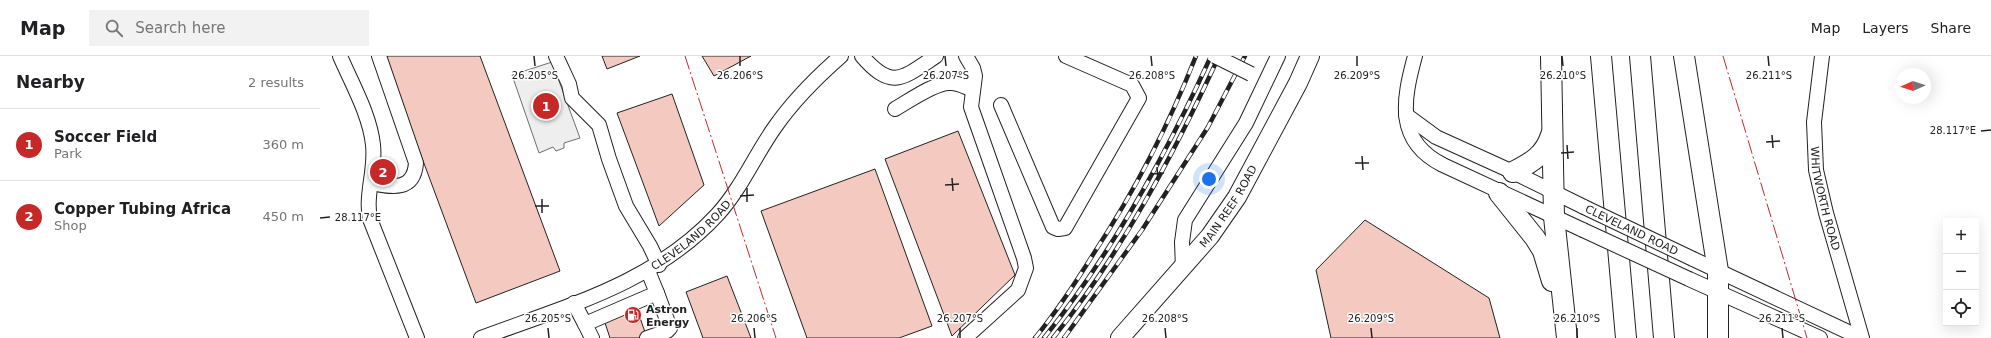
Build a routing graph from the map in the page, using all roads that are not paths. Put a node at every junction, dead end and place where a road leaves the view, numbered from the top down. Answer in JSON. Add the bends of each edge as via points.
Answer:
{"nodes":[{"id":1,"x":340,"y":56,"type":"edge"},
{"id":2,"x":379,"y":56,"type":"edge"},
{"id":3,"x":556,"y":56,"type":"edge"},
{"id":4,"x":841,"y":56,"type":"edge"},
{"id":5,"x":862,"y":56,"type":"edge"},
{"id":6,"x":936,"y":56,"type":"edge"},
{"id":7,"x":966,"y":56,"type":"edge"},
{"id":8,"x":1066,"y":56,"type":"edge"},
{"id":9,"x":1214,"y":56,"type":"edge"},
{"id":10,"x":1278,"y":56,"type":"edge"},
{"id":11,"x":1310,"y":56,"type":"edge"},
{"id":12,"x":1414,"y":56,"type":"edge"},
{"id":13,"x":1551,"y":56,"type":"edge"},
{"id":14,"x":1601,"y":56,"type":"edge"},
{"id":15,"x":1640,"y":56,"type":"edge"},
{"id":16,"x":1684,"y":56,"type":"edge"},
{"id":17,"x":1822,"y":56,"type":"edge"},
{"id":18,"x":1267,"y":81,"type":"junction"},
{"id":19,"x":973,"y":90,"type":"junction"},
{"id":20,"x":1002,"y":105,"type":"dead end"},
{"id":21,"x":895,"y":109,"type":"dead end"},
{"id":22,"x":1406,"y":115,"type":"junction"},
{"id":23,"x":1552,"y":133,"type":"junction"},
{"id":24,"x":1513,"y":172,"type":"junction"},
{"id":25,"x":371,"y":183,"type":"junction"},
{"id":26,"x":1553,"y":191,"type":"junction"},
{"id":27,"x":1499,"y":193,"type":"junction"},
{"id":28,"x":1554,"y":217,"type":"junction"},
{"id":29,"x":653,"y":268,"type":"junction"},
{"id":30,"x":1183,"y":269,"type":"junction"},
{"id":31,"x":1718,"y":270,"type":"junction"},
{"id":32,"x":1718,"y":291,"type":"junction"},
{"id":33,"x":657,"y":293,"type":"junction"},
{"id":34,"x":574,"y":303,"type":"junction"},
{"id":35,"x":585,"y":324,"type":"junction"},
{"id":36,"x":417,"y":338,"type":"edge"},
{"id":37,"x":481,"y":338,"type":"edge"},
{"id":38,"x":592,"y":338,"type":"edge"},
{"id":39,"x":647,"y":338,"type":"edge"},
{"id":40,"x":965,"y":338,"type":"edge"},
{"id":41,"x":1120,"y":338,"type":"edge"},
{"id":42,"x":1563,"y":338,"type":"edge"},
{"id":43,"x":1567,"y":338,"type":"edge"},
{"id":44,"x":1626,"y":338,"type":"edge"},
{"id":45,"x":1664,"y":338,"type":"edge"},
{"id":46,"x":1718,"y":338,"type":"edge"},
{"id":47,"x":1820,"y":338,"type":"edge"},
{"id":48,"x":1861,"y":338,"type":"edge"}],
"edges":[{"from":1,"to":25,"type":"street","via":[[369,126],[374,151]]},
{"from":2,"to":25,"type":"street","via":[[416,163],[414,176],[404,185],[394,187]]},
{"from":3,"to":29,"type":"street","via":[[569,84],[572,98],[599,124],[626,206],[650,246]]},
{"from":4,"to":29,"type":"street","name":"CLEVELAND ROAD","via":[[826,69],[775,127],[738,188],[717,215],[690,240]]},
{"from":5,"to":6,"type":"street","via":[[887,78],[907,76]]},
{"from":7,"to":19,"type":"street","via":[[975,76]]},
{"from":8,"to":20,"type":"street","via":[[1132,86],[1139,98],[1065,228],[1053,227]]},
{"from":9,"to":18,"type":"street","bridge":true},
{"from":10,"to":18,"type":"street"},
{"from":11,"to":30,"type":"main road","name":"MAIN REEF ROAD","via":[[1237,197]]},
{"from":12,"to":22,"type":"street","name":"CLEVELAND ROAD","via":[[1406,90]]},
{"from":13,"to":23,"type":"highway"},
{"from":14,"to":44,"type":"highway"},
{"from":15,"to":45,"type":"highway"},
{"from":16,"to":31,"type":"highway"},
{"from":17,"to":48,"type":"street","name":"WHITWORTH ROAD","via":[[1814,122],[1816,170]]},
{"from":18,"to":30,"type":"street","via":[[1232,148],[1185,220],[1182,242]]},
{"from":19,"to":21,"type":"street","via":[[957,83],[944,84]]},
{"from":19,"to":40,"type":"street","via":[[971,106],[1026,268],[1018,290]]},
{"from":22,"to":24,"type":"street","name":"CLEVELAND ROAD","via":[[1436,137]]},
{"from":22,"to":27,"type":"street","name":"CLEVELAND ROAD","via":[[1409,132],[1424,154]]},
{"from":23,"to":24,"type":"highway","via":[[1546,147],[1536,159]]},
{"from":23,"to":26,"type":"highway"},
{"from":24,"to":26,"type":"street","name":"CLEVELAND ROAD"},
{"from":25,"to":36,"type":"street","via":[[368,209],[370,219]]},
{"from":26,"to":28,"type":"highway"},
{"from":26,"to":31,"type":"street","name":"CLEVELAND ROAD","bridge":true},
{"from":27,"to":28,"type":"street","name":"CLEVELAND ROAD"},
{"from":27,"to":42,"type":"highway","via":[[1543,251],[1554,288]]},
{"from":28,"to":32,"type":"street","name":"CLEVELAND ROAD","bridge":true},
{"from":28,"to":43,"type":"highway"},
{"from":29,"to":33,"type":"street"},
{"from":29,"to":34,"type":"street","name":"CLEVELAND ROAD","via":[[631,280]]},
{"from":30,"to":41,"type":"main road","name":"MAIN REEF ROAD"},
{"from":31,"to":32,"type":"highway"},
{"from":31,"to":48,"type":"street","name":"CLEVELAND ROAD"},
{"from":32,"to":46,"type":"highway"},
{"from":32,"to":47,"type":"street","name":"CLEVELAND ROAD"},
{"from":33,"to":35,"type":"street"},
{"from":33,"to":39,"type":"street","via":[[670,328]]},
{"from":34,"to":35,"type":"street"},
{"from":34,"to":37,"type":"street","name":"CLEVELAND ROAD"},
{"from":35,"to":38,"type":"street"}]}
